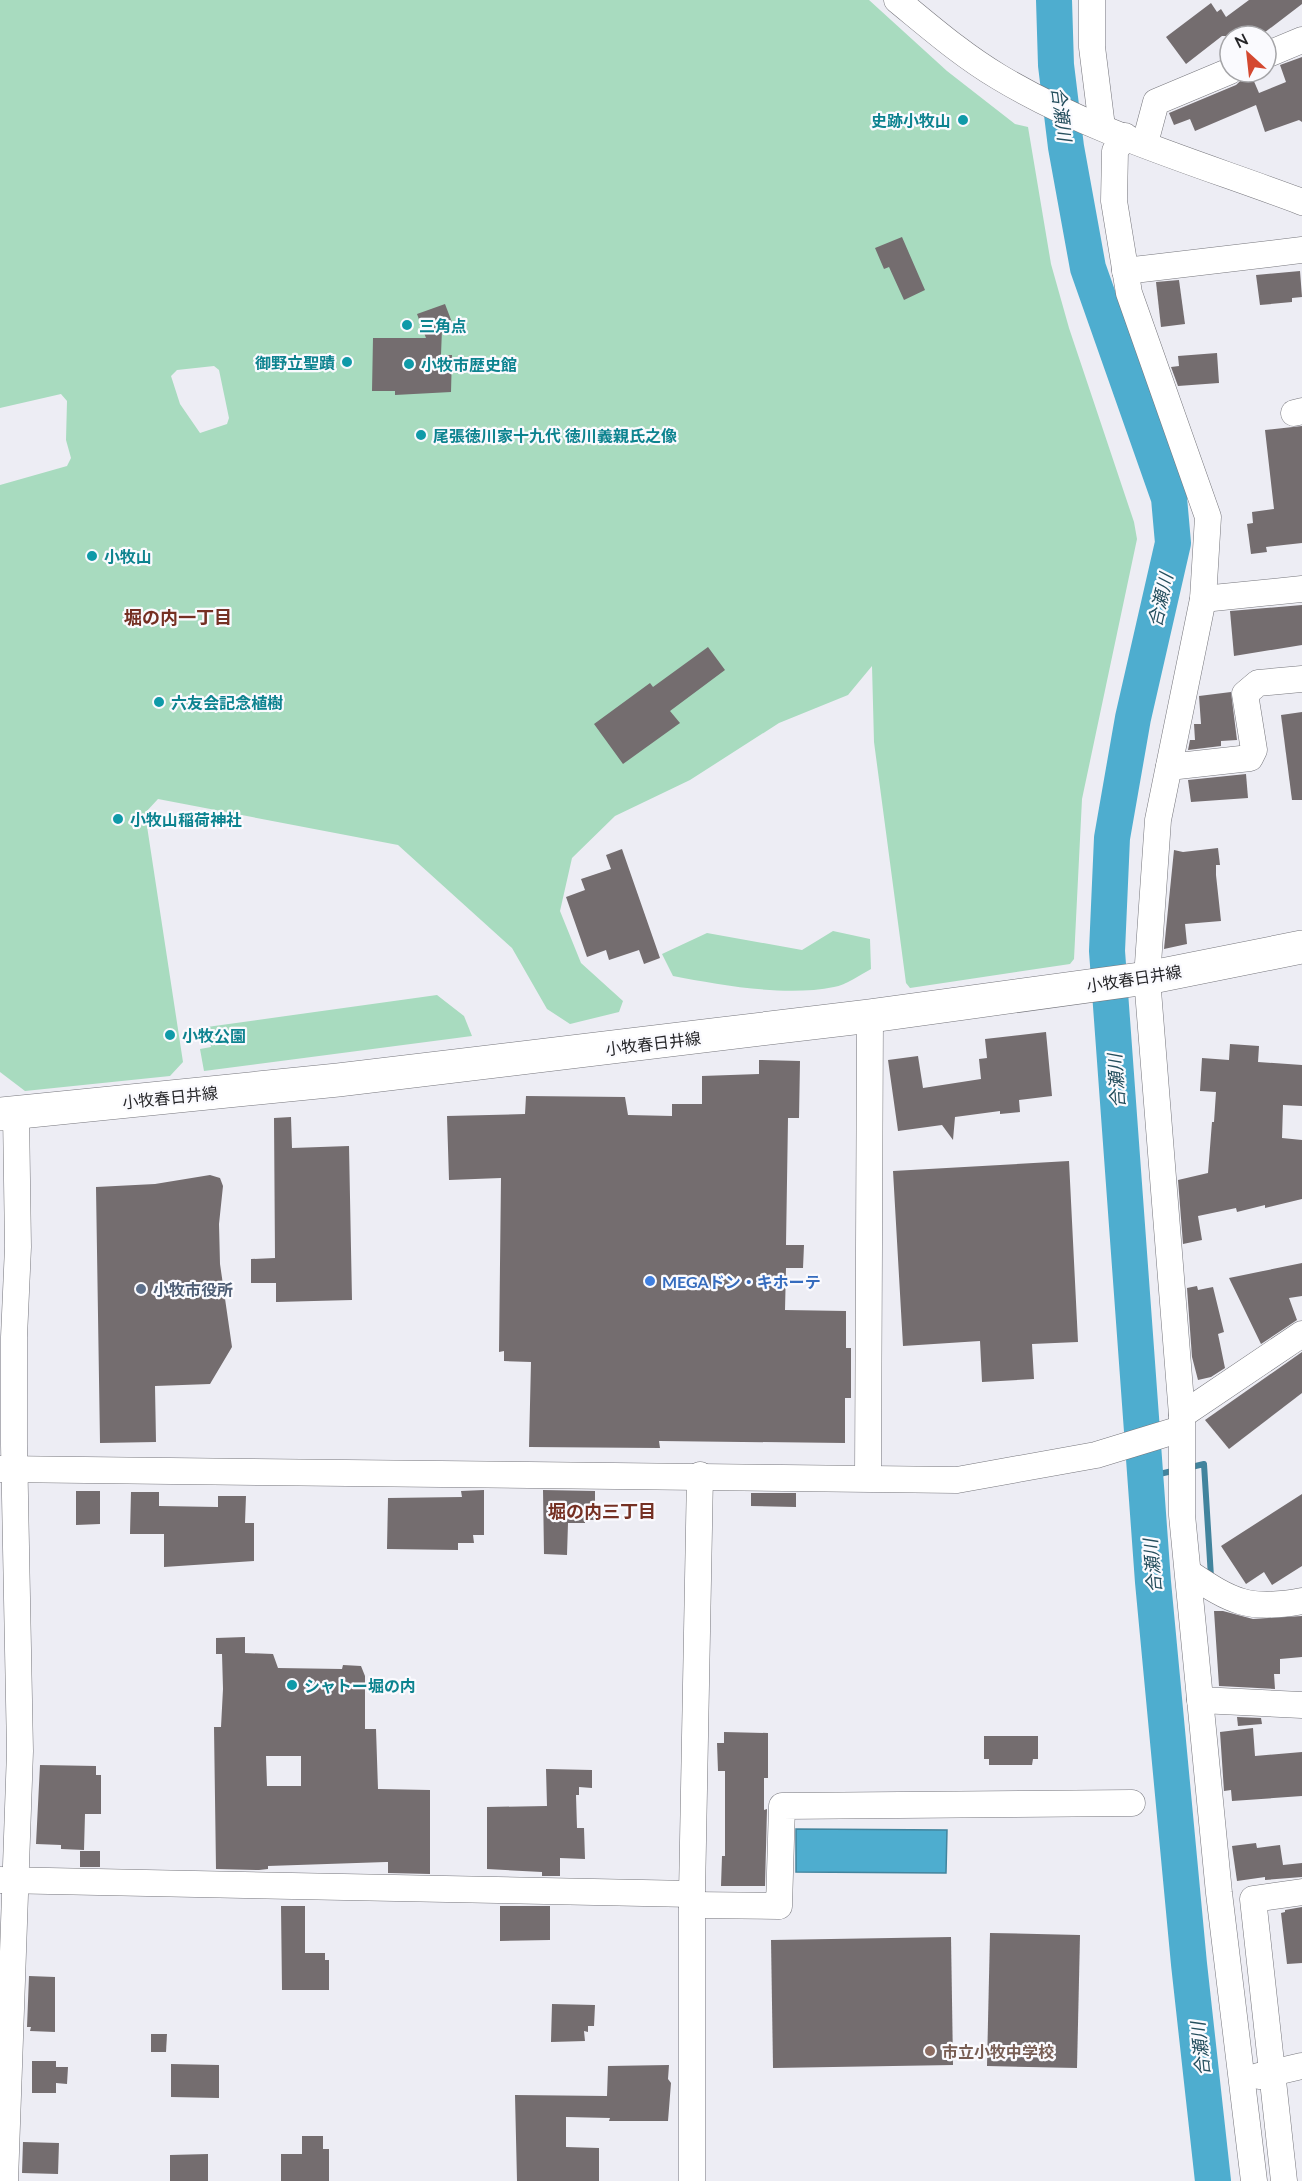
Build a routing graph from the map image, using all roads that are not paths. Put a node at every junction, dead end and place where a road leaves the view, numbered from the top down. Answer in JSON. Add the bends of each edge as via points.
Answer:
{"nodes":[{"id":1,"x":897,"y":0,"type":"edge"},
{"id":2,"x":1092,"y":0,"type":"edge"},
{"id":3,"x":1302,"y":40,"type":"edge"},
{"id":4,"x":1278,"y":50,"type":"edge"},
{"id":5,"x":1218,"y":75,"type":"edge"},
{"id":6,"x":1115,"y":132,"type":"junction"},
{"id":7,"x":1302,"y":202,"type":"edge"},
{"id":8,"x":1302,"y":250,"type":"edge"},
{"id":9,"x":1125,"y":272,"type":"junction"},
{"id":10,"x":1302,"y":589,"type":"edge"},
{"id":11,"x":1203,"y":599,"type":"junction"},
{"id":12,"x":1302,"y":678,"type":"edge"},
{"id":13,"x":1169,"y":767,"type":"junction"},
{"id":14,"x":1302,"y":947,"type":"edge"},
{"id":15,"x":1138,"y":980,"type":"junction"},
{"id":16,"x":870,"y":1016,"type":"junction"},
{"id":17,"x":8,"y":1114,"type":"edge"},
{"id":18,"x":1302,"y":1334,"type":"edge"},
{"id":19,"x":1180,"y":1425,"type":"junction"},
{"id":20,"x":7,"y":1469,"type":"edge"},
{"id":21,"x":700,"y":1475,"type":"junction"},
{"id":22,"x":868,"y":1478,"type":"junction"},
{"id":23,"x":1189,"y":1573,"type":"junction"},
{"id":24,"x":1302,"y":1601,"type":"edge"},
{"id":25,"x":1200,"y":1700,"type":"junction"},
{"id":26,"x":1302,"y":1705,"type":"edge"},
{"id":27,"x":10,"y":1751,"type":"edge"},
{"id":28,"x":1132,"y":1803,"type":"dead end"},
{"id":29,"x":8,"y":1880,"type":"edge"},
{"id":30,"x":1302,"y":1892,"type":"edge"},
{"id":31,"x":692,"y":1900,"type":"junction"},
{"id":32,"x":1302,"y":2066,"type":"edge"},
{"id":33,"x":1274,"y":2074,"type":"junction"},
{"id":34,"x":3,"y":2105,"type":"edge"},
{"id":35,"x":5,"y":2181,"type":"edge"},
{"id":36,"x":692,"y":2181,"type":"edge"},
{"id":37,"x":1254,"y":2181,"type":"edge"},
{"id":38,"x":1265,"y":2181,"type":"edge"},
{"id":39,"x":1284,"y":2181,"type":"edge"}],
"edges":[{"from":1,"to":6,"type":"street","via":[[967,56],[1018,88]]},
{"from":2,"to":6,"type":"street","via":[[1092,47]]},
{"from":3,"to":4,"type":"street"},
{"from":5,"to":6,"type":"street","via":[[1156,102]]},
{"from":6,"to":7,"type":"street"},
{"from":6,"to":9,"type":"street","via":[[1114,201]]},
{"from":8,"to":9,"type":"street"},
{"from":9,"to":11,"type":"street","via":[[1129,294],[1208,517]]},
{"from":10,"to":11,"type":"street"},
{"from":11,"to":13,"type":"street"},
{"from":12,"to":13,"type":"street","via":[[1258,683],[1245,694],[1254,750],[1250,758]]},
{"from":13,"to":15,"type":"street","via":[[1158,820]]},
{"from":14,"to":15,"type":"main road","name":"小牧春日井線"},
{"from":15,"to":16,"type":"main road","name":"小牧春日井線"},
{"from":15,"to":19,"type":"street"},
{"from":16,"to":17,"type":"main road","name":"小牧春日井線","via":[[338,1080]]},
{"from":16,"to":22,"type":"street"},
{"from":17,"to":20,"type":"street","via":[[18,1247]]},
{"from":18,"to":19,"type":"street"},
{"from":19,"to":22,"type":"street","via":[[1096,1455],[957,1480]]},
{"from":19,"to":23,"type":"street","via":[[1182,1515]]},
{"from":20,"to":21,"type":"street"},
{"from":20,"to":27,"type":"street"},
{"from":21,"to":22,"type":"street"},
{"from":21,"to":31,"type":"street"},
{"from":23,"to":24,"type":"street","via":[[1245,1605]]},
{"from":23,"to":25,"type":"street"},
{"from":25,"to":26,"type":"street"},
{"from":25,"to":37,"type":"street"},
{"from":27,"to":29,"type":"street"},
{"from":28,"to":31,"type":"street","via":[[782,1806],[779,1906]]},
{"from":29,"to":31,"type":"street"},
{"from":29,"to":34,"type":"street"},
{"from":30,"to":33,"type":"street","via":[[1253,1899]]},
{"from":31,"to":36,"type":"street"},
{"from":32,"to":33,"type":"street"},
{"from":33,"to":38,"type":"street","via":[[1255,2076]]},
{"from":33,"to":39,"type":"street"},
{"from":34,"to":35,"type":"street"}]}
